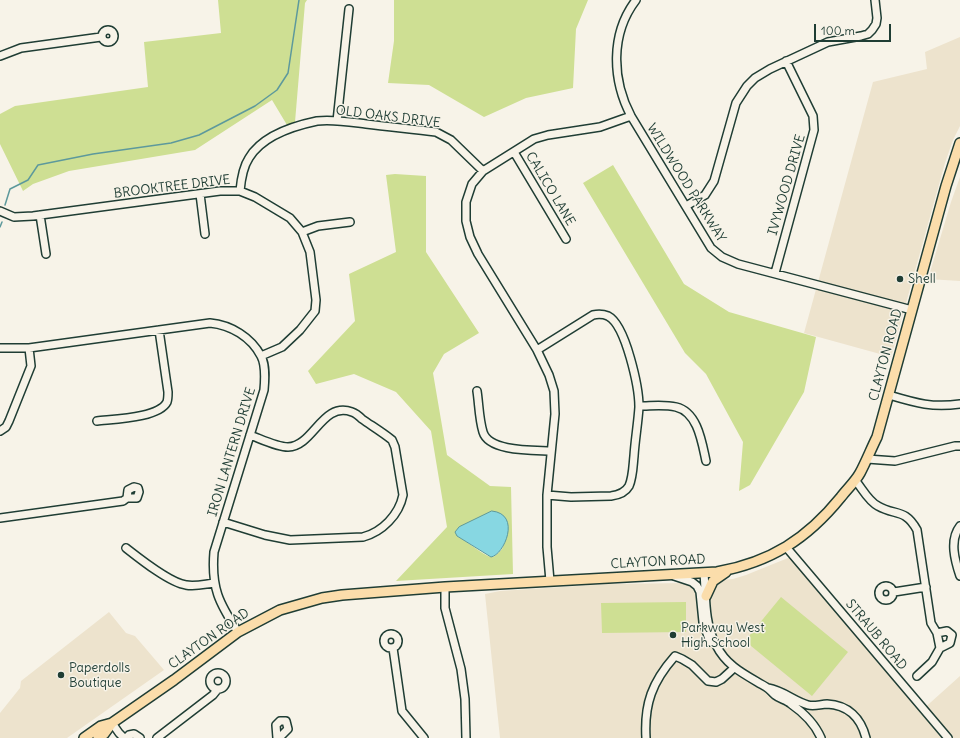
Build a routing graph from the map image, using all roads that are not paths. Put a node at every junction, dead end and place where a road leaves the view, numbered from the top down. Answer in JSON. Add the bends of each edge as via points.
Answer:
{"nodes":[{"id":1,"x":636,"y":0,"type":"edge"},
{"id":2,"x":875,"y":0,"type":"edge"},
{"id":3,"x":349,"y":10,"type":"dead end"},
{"id":4,"x":101,"y":37,"type":"dead end"},
{"id":5,"x":0,"y":56,"type":"edge"},
{"id":6,"x":786,"y":61,"type":"junction"},
{"id":7,"x":631,"y":116,"type":"junction"},
{"id":8,"x":338,"y":120,"type":"junction"},
{"id":9,"x":960,"y":143,"type":"edge"},
{"id":10,"x":514,"y":152,"type":"junction"},
{"id":11,"x":483,"y":172,"type":"junction"},
{"id":12,"x":240,"y":191,"type":"junction"},
{"id":13,"x":200,"y":194,"type":"junction"},
{"id":14,"x":686,"y":206,"type":"junction"},
{"id":15,"x":0,"y":212,"type":"edge"},
{"id":16,"x":40,"y":216,"type":"junction"},
{"id":17,"x":350,"y":222,"type":"dead end"},
{"id":18,"x":302,"y":232,"type":"junction"},
{"id":19,"x":205,"y":234,"type":"dead end"},
{"id":20,"x":566,"y":239,"type":"dead end"},
{"id":21,"x":46,"y":254,"type":"dead end"},
{"id":22,"x":774,"y":273,"type":"junction"},
{"id":23,"x":912,"y":310,"type":"junction"},
{"id":24,"x":159,"y":330,"type":"junction"},
{"id":25,"x":0,"y":348,"type":"edge"},
{"id":26,"x":29,"y":348,"type":"junction"},
{"id":27,"x":537,"y":350,"type":"junction"},
{"id":28,"x":262,"y":356,"type":"junction"},
{"id":29,"x":478,"y":391,"type":"dead end"},
{"id":30,"x":889,"y":395,"type":"junction"},
{"id":31,"x":960,"y":404,"type":"edge"},
{"id":32,"x":639,"y":406,"type":"junction"},
{"id":33,"x":97,"y":421,"type":"dead end"},
{"id":34,"x":0,"y":431,"type":"edge"},
{"id":35,"x":250,"y":435,"type":"junction"},
{"id":36,"x":960,"y":446,"type":"edge"},
{"id":37,"x":551,"y":451,"type":"junction"},
{"id":38,"x":867,"y":459,"type":"junction"},
{"id":39,"x":706,"y":461,"type":"dead end"},
{"id":40,"x":855,"y":480,"type":"junction"},
{"id":41,"x":547,"y":495,"type":"junction"},
{"id":42,"x":127,"y":498,"type":"dead end"},
{"id":43,"x":0,"y":518,"type":"edge"},
{"id":44,"x":223,"y":522,"type":"junction"},
{"id":45,"x":960,"y":526,"type":"edge"},
{"id":46,"x":786,"y":547,"type":"junction"},
{"id":47,"x":126,"y":548,"type":"dead end"},
{"id":48,"x":732,"y":569,"type":"junction"},
{"id":49,"x":704,"y":573,"type":"junction"},
{"id":50,"x":670,"y":575,"type":"junction"},
{"id":51,"x":960,"y":576,"type":"edge"},
{"id":52,"x":550,"y":580,"type":"junction"},
{"id":53,"x":214,"y":583,"type":"junction"},
{"id":54,"x":445,"y":587,"type":"junction"},
{"id":55,"x":926,"y":587,"type":"junction"},
{"id":56,"x":894,"y":592,"type":"dead end"},
{"id":57,"x":706,"y":596,"type":"junction"},
{"id":58,"x":238,"y":632,"type":"junction"},
{"id":59,"x":937,"y":633,"type":"junction"},
{"id":60,"x":393,"y":648,"type":"dead end"},
{"id":61,"x":940,"y":648,"type":"junction"},
{"id":62,"x":720,"y":651,"type":"junction"},
{"id":63,"x":734,"y":668,"type":"junction"},
{"id":64,"x":917,"y":676,"type":"dead end"},
{"id":65,"x":768,"y":688,"type":"junction"},
{"id":66,"x":217,"y":690,"type":"dead end"},
{"id":67,"x":803,"y":714,"type":"junction"},
{"id":68,"x":112,"y":723,"type":"junction"},
{"id":69,"x":84,"y":738,"type":"edge"},
{"id":70,"x":98,"y":738,"type":"edge"},
{"id":71,"x":125,"y":738,"type":"edge"},
{"id":72,"x":140,"y":738,"type":"edge"},
{"id":73,"x":157,"y":738,"type":"edge"},
{"id":74,"x":424,"y":738,"type":"edge"},
{"id":75,"x":466,"y":738,"type":"edge"},
{"id":76,"x":646,"y":738,"type":"edge"},
{"id":77,"x":816,"y":738,"type":"edge"},
{"id":78,"x":821,"y":738,"type":"edge"},
{"id":79,"x":866,"y":738,"type":"edge"},
{"id":80,"x":948,"y":738,"type":"edge"}],
"edges":[{"from":1,"to":7,"type":"street","name":"WILDWOOD PARKWAY","via":[[620,32],[616,59],[619,86]]},
{"from":2,"to":6,"type":"street","via":[[876,24],[868,34],[828,42]]},
{"from":3,"to":8,"type":"street"},
{"from":4,"to":5,"type":"street","via":[[21,48]]},
{"from":6,"to":14,"type":"street","via":[[755,78],[742,93],[736,103],[714,181],[705,195]]},
{"from":6,"to":22,"type":"street","name":"IVYWOOD DRIVE","via":[[813,116],[814,130]]},
{"from":7,"to":10,"type":"street","via":[[600,127],[534,139]]},
{"from":7,"to":14,"type":"street","name":"WILDWOOD PARKWAY"},
{"from":8,"to":11,"type":"street","name":"OLD OAKS DRIVE","via":[[436,132],[451,140]]},
{"from":8,"to":12,"type":"street","name":"OLD OAKS DRIVE","via":[[317,121],[288,129],[264,141],[248,159]]},
{"from":9,"to":23,"type":"main road","name":"CLAYTON ROAD","via":[[951,167]]},
{"from":10,"to":11,"type":"street"},
{"from":10,"to":20,"type":"street","name":"CALICO LANE"},
{"from":11,"to":27,"type":"street","via":[[472,184],[466,202],[466,221],[470,237]]},
{"from":12,"to":13,"type":"street","name":"BROOKTREE DRIVE","via":[[220,190]]},
{"from":12,"to":18,"type":"street","name":"BROOKTREE DRIVE","via":[[290,218]]},
{"from":13,"to":16,"type":"street","name":"BROOKTREE DRIVE"},
{"from":13,"to":19,"type":"street"},
{"from":14,"to":22,"type":"street","name":"WILDWOOD PARKWAY","via":[[706,242],[716,254],[738,264]]},
{"from":15,"to":16,"type":"street","name":"BROOKTREE DRIVE","via":[[14,217]]},
{"from":16,"to":21,"type":"street"},
{"from":17,"to":18,"type":"street","via":[[318,226]]},
{"from":18,"to":28,"type":"street","name":"BROOKTREE DRIVE","via":[[310,252],[315,311],[282,347]]},
{"from":22,"to":23,"type":"street","name":"WILDWOOD PARKWAY"},
{"from":23,"to":30,"type":"main road","name":"CLAYTON ROAD"},
{"from":24,"to":26,"type":"street"},
{"from":24,"to":28,"type":"street","via":[[210,323],[222,324],[240,332]]},
{"from":24,"to":33,"type":"street","via":[[168,392],[167,402],[161,409],[152,413]]},
{"from":25,"to":26,"type":"street"},
{"from":26,"to":34,"type":"street","via":[[31,366],[27,378],[10,421]]},
{"from":27,"to":32,"type":"street","via":[[593,315],[608,316],[616,324],[629,353]]},
{"from":27,"to":37,"type":"street","via":[[554,391],[555,414]]},
{"from":28,"to":35,"type":"street","name":"IRON LANTERN DRIVE","via":[[264,390]]},
{"from":29,"to":37,"type":"street","via":[[483,432],[489,441],[505,447]]},
{"from":30,"to":31,"type":"street","via":[[930,406]]},
{"from":30,"to":38,"type":"main road","name":"CLAYTON ROAD","via":[[877,437]]},
{"from":32,"to":39,"type":"street","via":[[678,407],[688,413],[698,430]]},
{"from":32,"to":41,"type":"street","via":[[632,473],[626,490],[611,496]]},
{"from":35,"to":44,"type":"street","name":"IRON LANTERN DRIVE"},
{"from":35,"to":44,"type":"street","via":[[289,447],[304,441],[325,417],[342,411],[352,412],[392,440],[403,495],[402,502],[396,514],[383,527],[362,537],[290,540]]},
{"from":36,"to":38,"type":"street","via":[[894,461]]},
{"from":37,"to":41,"type":"street"},
{"from":38,"to":40,"type":"main road","name":"CLAYTON ROAD"},
{"from":40,"to":46,"type":"main road","name":"CLAYTON ROAD","via":[[814,527]]},
{"from":40,"to":55,"type":"street","via":[[873,502],[882,508],[902,513],[914,524]]},
{"from":41,"to":52,"type":"street"},
{"from":42,"to":43,"type":"street","via":[[123,501]]},
{"from":44,"to":53,"type":"street","name":"IRON LANTERN DRIVE","via":[[214,552]]},
{"from":45,"to":51,"type":"street","via":[[954,539]]},
{"from":46,"to":48,"type":"main road","name":"CLAYTON ROAD","via":[[755,562]]},
{"from":46,"to":80,"type":"street","name":"STRAUB ROAD"},
{"from":47,"to":53,"type":"street","via":[[147,564],[180,583],[193,586]]},
{"from":48,"to":49,"type":"main road","name":"CLAYTON ROAD"},
{"from":48,"to":57,"type":"main road","via":[[714,581]]},
{"from":49,"to":50,"type":"main road","name":"CLAYTON ROAD"},
{"from":49,"to":57,"type":"street"},
{"from":50,"to":52,"type":"main road","name":"CLAYTON ROAD"},
{"from":50,"to":62,"type":"street","via":[[697,586],[707,636],[711,644]]},
{"from":52,"to":54,"type":"main road","name":"CLAYTON ROAD"},
{"from":53,"to":58,"type":"street","name":"IRON LANTERN DRIVE","via":[[218,597]]},
{"from":54,"to":58,"type":"main road","name":"CLAYTON ROAD","via":[[322,598],[280,610]]},
{"from":54,"to":75,"type":"street","via":[[446,608],[461,669]]},
{"from":55,"to":56,"type":"street"},
{"from":55,"to":59,"type":"street","via":[[931,623]]},
{"from":57,"to":62,"type":"street","via":[[712,637]]},
{"from":58,"to":68,"type":"main road","name":"CLAYTON ROAD"},
{"from":59,"to":61,"type":"street"},
{"from":59,"to":61,"type":"street","via":[[948,631],[952,635],[950,643]]},
{"from":60,"to":74,"type":"street","via":[[402,711]]},
{"from":61,"to":64,"type":"street","via":[[932,662]]},
{"from":62,"to":63,"type":"street"},
{"from":63,"to":65,"type":"street"},
{"from":63,"to":76,"type":"street","via":[[722,679],[716,682],[708,681],[692,665],[674,656],[656,680],[649,698],[645,719]]},
{"from":65,"to":67,"type":"street"},
{"from":65,"to":79,"type":"street","via":[[778,690],[810,706],[838,705],[850,710],[859,720]]},
{"from":66,"to":73,"type":"street"},
{"from":67,"to":77,"type":"street"},
{"from":67,"to":78,"type":"street","via":[[811,721]]},
{"from":68,"to":69,"type":"main road","name":"CLAYTON ROAD","via":[[101,726]]},
{"from":68,"to":70,"type":"main road","name":"CLAYTON ROAD"},
{"from":68,"to":71,"type":"street"},
{"from":71,"to":72,"type":"street","via":[[134,734]]}]}
